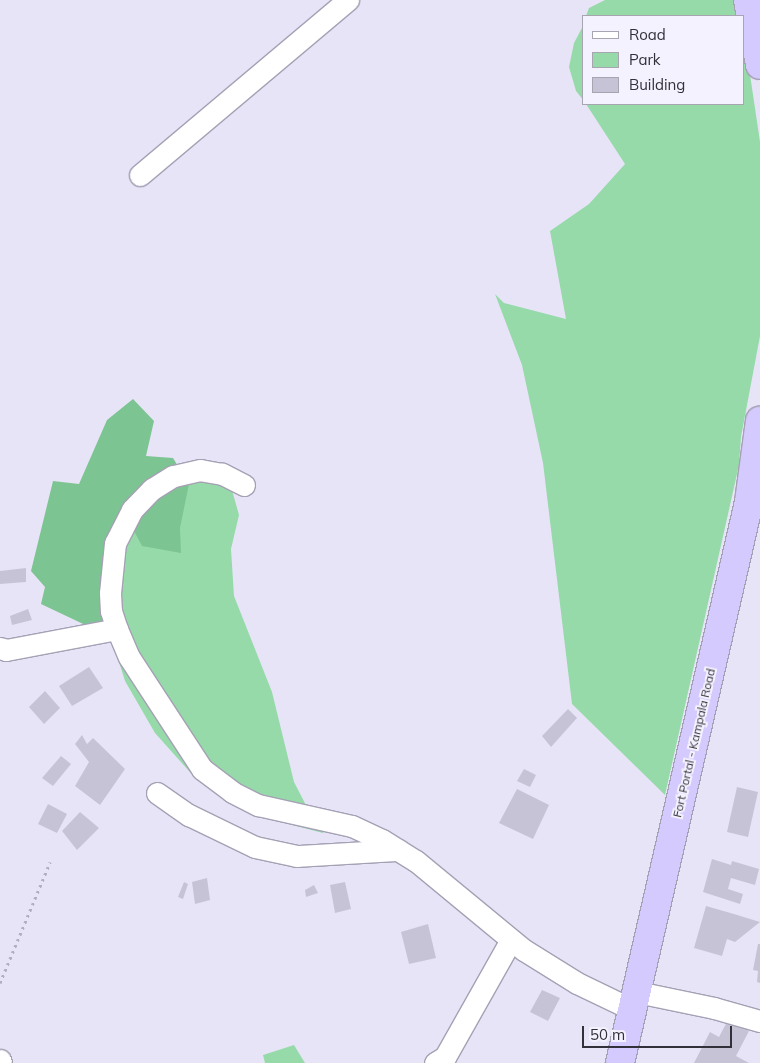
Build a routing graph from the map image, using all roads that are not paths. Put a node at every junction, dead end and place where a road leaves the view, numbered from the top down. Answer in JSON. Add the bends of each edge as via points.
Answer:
{"nodes":[{"id":1,"x":348,"y":0,"type":"edge"},
{"id":2,"x":748,"y":0,"type":"edge"},
{"id":3,"x":760,"y":65,"type":"edge"},
{"id":4,"x":140,"y":175,"type":"dead end"},
{"id":5,"x":760,"y":421,"type":"edge"},
{"id":6,"x":244,"y":485,"type":"dead end"},
{"id":7,"x":754,"y":502,"type":"edge"},
{"id":8,"x":117,"y":629,"type":"junction"},
{"id":9,"x":0,"y":648,"type":"edge"},
{"id":10,"x":157,"y":793,"type":"dead end"},
{"id":11,"x":398,"y":850,"type":"junction"},
{"id":12,"x":511,"y":940,"type":"junction"},
{"id":13,"x":635,"y":1001,"type":"junction"},
{"id":14,"x":760,"y":1021,"type":"edge"},
{"id":15,"x":435,"y":1063,"type":"edge"},
{"id":16,"x":620,"y":1063,"type":"edge"}],
"edges":[{"from":1,"to":4,"type":"street"},
{"from":2,"to":3,"type":"highway"},
{"from":5,"to":7,"type":"highway","name":"Fort Portal - Kampala Road"},
{"from":6,"to":8,"type":"street","via":[[222,474],[200,470],[173,476],[152,489],[132,510],[115,543],[110,593]]},
{"from":7,"to":13,"type":"highway","name":"Fort Portal - Kampala Road"},
{"from":8,"to":9,"type":"street","via":[[6,650]]},
{"from":8,"to":11,"type":"street","via":[[129,657],[182,742],[216,782],[258,805],[352,826]]},
{"from":10,"to":11,"type":"street","via":[[190,816],[255,848],[297,856]]},
{"from":11,"to":12,"type":"street"},
{"from":12,"to":13,"type":"street","via":[[577,983]]},
{"from":12,"to":15,"type":"street","via":[[445,1057]]},
{"from":13,"to":14,"type":"street","via":[[714,1008]]},
{"from":13,"to":16,"type":"highway","name":"Fort Portal - Kampala Road"}]}
